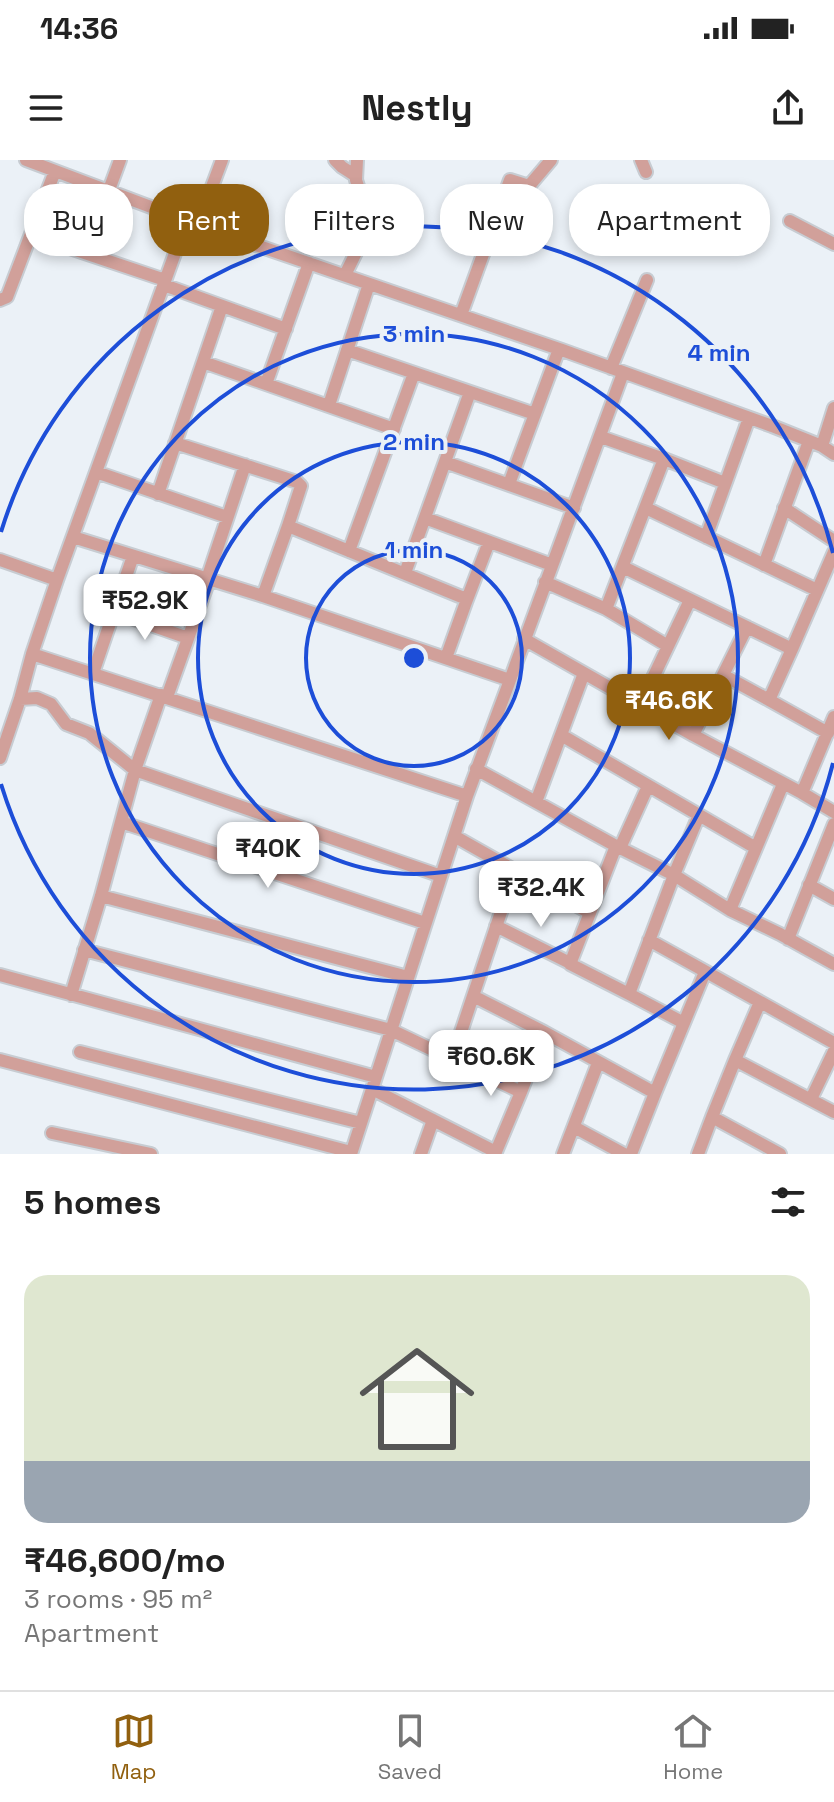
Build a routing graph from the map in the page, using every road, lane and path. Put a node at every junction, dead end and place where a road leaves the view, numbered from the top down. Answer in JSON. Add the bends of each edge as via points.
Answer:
{"nodes":[{"id":1,"x":26,"y":160,"type":"edge"},
{"id":2,"x":120,"y":160,"type":"edge"},
{"id":3,"x":222,"y":160,"type":"edge"},
{"id":4,"x":335,"y":160,"type":"edge"},
{"id":5,"x":357,"y":160,"type":"edge"},
{"id":6,"x":551,"y":160,"type":"edge"},
{"id":7,"x":55,"y":171,"type":"junction"},
{"id":8,"x":356,"y":176,"type":"junction"},
{"id":9,"x":50,"y":184,"type":"edge"},
{"id":10,"x":92,"y":184,"type":"edge"},
{"id":11,"x":111,"y":184,"type":"edge"},
{"id":12,"x":211,"y":184,"type":"edge"},
{"id":13,"x":790,"y":221,"type":"dead end"},
{"id":14,"x":834,"y":244,"type":"edge"},
{"id":15,"x":269,"y":249,"type":"edge"},
{"id":16,"x":24,"y":253,"type":"edge"},
{"id":17,"x":89,"y":256,"type":"edge"},
{"id":18,"x":177,"y":256,"type":"edge"},
{"id":19,"x":309,"y":263,"type":"junction"},
{"id":20,"x":345,"y":275,"type":"junction"},
{"id":21,"x":647,"y":280,"type":"dead end"},
{"id":22,"x":164,"y":283,"type":"junction"},
{"id":23,"x":369,"y":284,"type":"junction"},
{"id":24,"x":0,"y":300,"type":"edge"},
{"id":25,"x":222,"y":306,"type":"junction"},
{"id":26,"x":461,"y":315,"type":"junction"},
{"id":27,"x":286,"y":329,"type":"junction"},
{"id":28,"x":559,"y":349,"type":"junction"},
{"id":29,"x":347,"y":350,"type":"junction"},
{"id":30,"x":203,"y":362,"type":"junction"},
{"id":31,"x":617,"y":371,"type":"junction"},
{"id":32,"x":414,"y":373,"type":"junction"},
{"id":33,"x":266,"y":384,"type":"junction"},
{"id":34,"x":470,"y":392,"type":"junction"},
{"id":35,"x":329,"y":405,"type":"junction"},
{"id":36,"x":834,"y":408,"type":"edge"},
{"id":37,"x":535,"y":414,"type":"junction"},
{"id":38,"x":749,"y":418,"type":"junction"},
{"id":39,"x":394,"y":429,"type":"junction"},
{"id":40,"x":601,"y":437,"type":"junction"},
{"id":41,"x":809,"y":441,"type":"junction"},
{"id":42,"x":175,"y":443,"type":"junction"},
{"id":43,"x":822,"y":446,"type":"junction"},
{"id":44,"x":834,"y":454,"type":"edge"},
{"id":45,"x":664,"y":459,"type":"junction"},
{"id":46,"x":445,"y":462,"type":"junction"},
{"id":47,"x":245,"y":465,"type":"junction"},
{"id":48,"x":96,"y":472,"type":"junction"},
{"id":49,"x":725,"y":483,"type":"junction"},
{"id":50,"x":509,"y":484,"type":"junction"},
{"id":51,"x":158,"y":494,"type":"junction"},
{"id":52,"x":574,"y":508,"type":"junction"},
{"id":53,"x":646,"y":508,"type":"junction"},
{"id":54,"x":784,"y":508,"type":"junction"},
{"id":55,"x":227,"y":517,"type":"junction"},
{"id":56,"x":425,"y":518,"type":"junction"},
{"id":57,"x":288,"y":526,"type":"junction"},
{"id":58,"x":73,"y":537,"type":"junction"},
{"id":59,"x":706,"y":537,"type":"junction"},
{"id":60,"x":834,"y":541,"type":"edge"},
{"id":61,"x":489,"y":542,"type":"junction"},
{"id":62,"x":349,"y":551,"type":"junction"},
{"id":63,"x":834,"y":552,"type":"edge"},
{"id":64,"x":133,"y":556,"type":"junction"},
{"id":65,"x":0,"y":560,"type":"edge"},
{"id":66,"x":552,"y":565,"type":"junction"},
{"id":67,"x":764,"y":565,"type":"junction"},
{"id":68,"x":623,"y":567,"type":"junction"},
{"id":69,"x":405,"y":573,"type":"junction"},
{"id":70,"x":208,"y":579,"type":"junction"},
{"id":71,"x":57,"y":580,"type":"junction"},
{"id":72,"x":545,"y":582,"type":"junction"},
{"id":73,"x":817,"y":590,"type":"junction"},
{"id":74,"x":263,"y":596,"type":"junction"},
{"id":75,"x":690,"y":600,"type":"junction"},
{"id":76,"x":466,"y":602,"type":"junction"},
{"id":77,"x":606,"y":609,"type":"junction"},
{"id":78,"x":114,"y":612,"type":"junction"},
{"id":79,"x":747,"y":627,"type":"junction"},
{"id":80,"x":188,"y":638,"type":"junction"},
{"id":81,"x":524,"y":639,"type":"junction"},
{"id":82,"x":668,"y":646,"type":"junction"},
{"id":83,"x":792,"y":649,"type":"junction"},
{"id":84,"x":32,"y":654,"type":"junction"},
{"id":85,"x":446,"y":658,"type":"junction"},
{"id":86,"x":93,"y":673,"type":"junction"},
{"id":87,"x":584,"y":673,"type":"junction"},
{"id":88,"x":723,"y":675,"type":"junction"},
{"id":89,"x":510,"y":680,"type":"junction"},
{"id":90,"x":164,"y":696,"type":"junction"},
{"id":91,"x":20,"y":699,"type":"junction"},
{"id":92,"x":769,"y":700,"type":"junction"},
{"id":93,"x":640,"y":705,"type":"junction"},
{"id":94,"x":834,"y":717,"type":"edge"},
{"id":95,"x":828,"y":733,"type":"junction"},
{"id":96,"x":561,"y":735,"type":"junction"},
{"id":97,"x":693,"y":735,"type":"junction"},
{"id":98,"x":0,"y":758,"type":"edge"},
{"id":99,"x":476,"y":769,"type":"junction"},
{"id":100,"x":135,"y":770,"type":"junction"},
{"id":101,"x":783,"y":784,"type":"junction"},
{"id":102,"x":648,"y":786,"type":"junction"},
{"id":103,"x":802,"y":793,"type":"junction"},
{"id":104,"x":467,"y":796,"type":"junction"},
{"id":105,"x":536,"y":802,"type":"junction"},
{"id":106,"x":834,"y":812,"type":"edge"},
{"id":107,"x":699,"y":815,"type":"junction"},
{"id":108,"x":121,"y":822,"type":"junction"},
{"id":109,"x":834,"y":824,"type":"edge"},
{"id":110,"x":454,"y":836,"type":"junction"},
{"id":111,"x":618,"y":847,"type":"junction"},
{"id":112,"x":756,"y":848,"type":"junction"},
{"id":113,"x":515,"y":870,"type":"junction"},
{"id":114,"x":674,"y":875,"type":"junction"},
{"id":115,"x":441,"y":876,"type":"junction"},
{"id":116,"x":809,"y":885,"type":"junction"},
{"id":117,"x":101,"y":896,"type":"junction"},
{"id":118,"x":834,"y":899,"type":"edge"},
{"id":119,"x":730,"y":910,"type":"junction"},
{"id":120,"x":590,"y":913,"type":"junction"},
{"id":121,"x":425,"y":923,"type":"junction"},
{"id":122,"x":496,"y":926,"type":"junction"},
{"id":123,"x":788,"y":939,"type":"junction"},
{"id":124,"x":649,"y":940,"type":"junction"},
{"id":125,"x":84,"y":950,"type":"junction"},
{"id":126,"x":570,"y":963,"type":"junction"},
{"id":127,"x":834,"y":964,"type":"edge"},
{"id":128,"x":705,"y":972,"type":"junction"},
{"id":129,"x":0,"y":975,"type":"edge"},
{"id":130,"x":408,"y":977,"type":"junction"},
{"id":131,"x":629,"y":994,"type":"junction"},
{"id":132,"x":71,"y":995,"type":"junction"},
{"id":133,"x":473,"y":996,"type":"junction"},
{"id":134,"x":760,"y":1002,"type":"junction"},
{"id":135,"x":684,"y":1023,"type":"junction"},
{"id":136,"x":391,"y":1030,"type":"junction"},
{"id":137,"x":544,"y":1032,"type":"junction"},
{"id":138,"x":834,"y":1043,"type":"edge"},
{"id":139,"x":834,"y":1051,"type":"edge"},
{"id":140,"x":80,"y":1052,"type":"dead end"},
{"id":141,"x":452,"y":1059,"type":"junction"},
{"id":142,"x":0,"y":1060,"type":"edge"},
{"id":143,"x":735,"y":1060,"type":"junction"},
{"id":144,"x":598,"y":1063,"type":"junction"},
{"id":145,"x":374,"y":1083,"type":"junction"},
{"id":146,"x":521,"y":1092,"type":"junction"},
{"id":147,"x":655,"y":1093,"type":"junction"},
{"id":148,"x":811,"y":1099,"type":"junction"},
{"id":149,"x":834,"y":1112,"type":"edge"},
{"id":150,"x":712,"y":1117,"type":"junction"},
{"id":151,"x":433,"y":1120,"type":"junction"},
{"id":152,"x":361,"y":1123,"type":"junction"},
{"id":153,"x":574,"y":1127,"type":"junction"},
{"id":154,"x":52,"y":1133,"type":"dead end"},
{"id":155,"x":351,"y":1153,"type":"edge"},
{"id":156,"x":496,"y":1153,"type":"edge"},
{"id":157,"x":151,"y":1154,"type":"edge"},
{"id":158,"x":421,"y":1154,"type":"edge"},
{"id":159,"x":563,"y":1154,"type":"edge"},
{"id":160,"x":624,"y":1154,"type":"edge"},
{"id":161,"x":631,"y":1154,"type":"edge"},
{"id":162,"x":698,"y":1154,"type":"edge"},
{"id":163,"x":780,"y":1154,"type":"edge"}],
"edges":[{"from":1,"to":7,"type":"street"},
{"from":2,"to":11,"type":"street"},
{"from":3,"to":12,"type":"street"},
{"from":4,"to":8,"type":"street"},
{"from":5,"to":8,"type":"street"},
{"from":6,"to":26,"type":"street","via":[[529,186],[510,180]]},
{"from":7,"to":9,"type":"street"},
{"from":7,"to":10,"type":"street"},
{"from":8,"to":20,"type":"street","via":[[370,224]]},
{"from":13,"to":14,"type":"street"},
{"from":15,"to":19,"type":"street"},
{"from":16,"to":24,"type":"street","via":[[7,297]]},
{"from":17,"to":22,"type":"street"},
{"from":18,"to":22,"type":"street"},
{"from":19,"to":20,"type":"street"},
{"from":19,"to":27,"type":"street"},
{"from":20,"to":23,"type":"street"},
{"from":21,"to":31,"type":"street"},
{"from":22,"to":25,"type":"street"},
{"from":22,"to":48,"type":"street"},
{"from":23,"to":26,"type":"street"},
{"from":23,"to":29,"type":"street"},
{"from":25,"to":27,"type":"street"},
{"from":25,"to":30,"type":"street"},
{"from":26,"to":28,"type":"street"},
{"from":27,"to":33,"type":"street"},
{"from":28,"to":31,"type":"street"},
{"from":28,"to":37,"type":"street"},
{"from":29,"to":32,"type":"street"},
{"from":29,"to":35,"type":"street"},
{"from":30,"to":33,"type":"street"},
{"from":30,"to":42,"type":"street"},
{"from":31,"to":38,"type":"street"},
{"from":31,"to":40,"type":"street"},
{"from":32,"to":34,"type":"street"},
{"from":32,"to":39,"type":"street"},
{"from":33,"to":35,"type":"street"},
{"from":34,"to":37,"type":"street"},
{"from":34,"to":46,"type":"street"},
{"from":35,"to":39,"type":"street"},
{"from":36,"to":43,"type":"street"},
{"from":37,"to":50,"type":"street"},
{"from":38,"to":41,"type":"street"},
{"from":38,"to":49,"type":"street"},
{"from":39,"to":62,"type":"street"},
{"from":40,"to":45,"type":"street"},
{"from":40,"to":52,"type":"street"},
{"from":41,"to":43,"type":"street"},
{"from":41,"to":54,"type":"street"},
{"from":42,"to":47,"type":"street"},
{"from":42,"to":51,"type":"street"},
{"from":43,"to":44,"type":"street"},
{"from":45,"to":49,"type":"street"},
{"from":45,"to":53,"type":"street"},
{"from":46,"to":50,"type":"street"},
{"from":46,"to":56,"type":"street"},
{"from":47,"to":55,"type":"street"},
{"from":47,"to":57,"type":"street","via":[[301,486]]},
{"from":48,"to":51,"type":"street"},
{"from":48,"to":58,"type":"street"},
{"from":49,"to":59,"type":"street"},
{"from":50,"to":52,"type":"street"},
{"from":51,"to":55,"type":"street"},
{"from":52,"to":66,"type":"street"},
{"from":53,"to":59,"type":"street"},
{"from":53,"to":68,"type":"street"},
{"from":54,"to":60,"type":"street"},
{"from":54,"to":67,"type":"street"},
{"from":55,"to":70,"type":"street"},
{"from":56,"to":61,"type":"street"},
{"from":56,"to":69,"type":"street"},
{"from":57,"to":62,"type":"street"},
{"from":57,"to":74,"type":"street"},
{"from":58,"to":64,"type":"street"},
{"from":58,"to":71,"type":"street"},
{"from":59,"to":67,"type":"street"},
{"from":61,"to":66,"type":"street"},
{"from":61,"to":76,"type":"street"},
{"from":62,"to":69,"type":"street"},
{"from":63,"to":73,"type":"street"},
{"from":64,"to":70,"type":"street"},
{"from":64,"to":78,"type":"street"},
{"from":65,"to":71,"type":"street"},
{"from":66,"to":72,"type":"street"},
{"from":67,"to":73,"type":"street"},
{"from":68,"to":75,"type":"street"},
{"from":68,"to":77,"type":"street"},
{"from":69,"to":76,"type":"street"},
{"from":70,"to":74,"type":"street"},
{"from":70,"to":80,"type":"street"},
{"from":71,"to":84,"type":"street"},
{"from":72,"to":77,"type":"street"},
{"from":72,"to":81,"type":"street"},
{"from":73,"to":83,"type":"street"},
{"from":74,"to":85,"type":"street"},
{"from":75,"to":79,"type":"street"},
{"from":75,"to":82,"type":"street"},
{"from":76,"to":85,"type":"street"},
{"from":77,"to":82,"type":"street"},
{"from":78,"to":80,"type":"street"},
{"from":78,"to":86,"type":"street"},
{"from":79,"to":83,"type":"street"},
{"from":79,"to":88,"type":"street"},
{"from":80,"to":90,"type":"street"},
{"from":81,"to":87,"type":"street"},
{"from":81,"to":89,"type":"street"},
{"from":82,"to":93,"type":"street"},
{"from":83,"to":92,"type":"street"},
{"from":84,"to":86,"type":"street"},
{"from":84,"to":91,"type":"street"},
{"from":85,"to":89,"type":"street"},
{"from":86,"to":90,"type":"street"},
{"from":87,"to":93,"type":"street"},
{"from":87,"to":96,"type":"street"},
{"from":88,"to":92,"type":"street"},
{"from":88,"to":97,"type":"street"},
{"from":89,"to":99,"type":"street"},
{"from":90,"to":100,"type":"street"},
{"from":90,"to":104,"type":"street"},
{"from":91,"to":98,"type":"street"},
{"from":91,"to":100,"type":"street","via":[[51,704],[66,724],[89,733]]},
{"from":92,"to":95,"type":"street"},
{"from":93,"to":97,"type":"street"},
{"from":94,"to":95,"type":"street"},
{"from":95,"to":103,"type":"street"},
{"from":96,"to":102,"type":"street"},
{"from":96,"to":105,"type":"street"},
{"from":97,"to":101,"type":"street"},
{"from":99,"to":104,"type":"street"},
{"from":99,"to":105,"type":"street"},
{"from":100,"to":108,"type":"street"},
{"from":100,"to":115,"type":"street"},
{"from":101,"to":103,"type":"street"},
{"from":101,"to":112,"type":"street"},
{"from":102,"to":107,"type":"street"},
{"from":102,"to":111,"type":"street"},
{"from":103,"to":106,"type":"street"},
{"from":104,"to":110,"type":"street"},
{"from":105,"to":111,"type":"street"},
{"from":107,"to":112,"type":"street"},
{"from":107,"to":114,"type":"street"},
{"from":108,"to":117,"type":"street"},
{"from":108,"to":121,"type":"street"},
{"from":109,"to":116,"type":"street"},
{"from":110,"to":113,"type":"street"},
{"from":110,"to":115,"type":"street"},
{"from":111,"to":114,"type":"street"},
{"from":111,"to":120,"type":"street"},
{"from":112,"to":119,"type":"street"},
{"from":113,"to":120,"type":"street"},
{"from":113,"to":122,"type":"street"},
{"from":114,"to":119,"type":"street"},
{"from":114,"to":124,"type":"street"},
{"from":115,"to":121,"type":"street"},
{"from":116,"to":118,"type":"street"},
{"from":116,"to":123,"type":"street"},
{"from":117,"to":125,"type":"street"},
{"from":117,"to":130,"type":"street"},
{"from":119,"to":123,"type":"street"},
{"from":120,"to":126,"type":"street"},
{"from":121,"to":130,"type":"street"},
{"from":122,"to":126,"type":"street"},
{"from":122,"to":133,"type":"street"},
{"from":123,"to":127,"type":"street"},
{"from":124,"to":128,"type":"street"},
{"from":124,"to":131,"type":"street"},
{"from":125,"to":132,"type":"street"},
{"from":125,"to":136,"type":"street"},
{"from":126,"to":131,"type":"street"},
{"from":128,"to":134,"type":"street"},
{"from":128,"to":135,"type":"street"},
{"from":129,"to":132,"type":"street"},
{"from":130,"to":136,"type":"street"},
{"from":131,"to":135,"type":"street"},
{"from":132,"to":145,"type":"street"},
{"from":133,"to":137,"type":"street"},
{"from":133,"to":141,"type":"street"},
{"from":134,"to":138,"type":"street"},
{"from":134,"to":143,"type":"street"},
{"from":135,"to":147,"type":"street"},
{"from":136,"to":141,"type":"street"},
{"from":136,"to":145,"type":"street"},
{"from":137,"to":144,"type":"street"},
{"from":137,"to":146,"type":"street"},
{"from":139,"to":148,"type":"street"},
{"from":140,"to":152,"type":"street"},
{"from":141,"to":146,"type":"street"},
{"from":142,"to":155,"type":"street"},
{"from":143,"to":148,"type":"street"},
{"from":143,"to":150,"type":"street"},
{"from":144,"to":147,"type":"street"},
{"from":144,"to":153,"type":"street"},
{"from":145,"to":151,"type":"street"},
{"from":145,"to":152,"type":"street"},
{"from":146,"to":156,"type":"street"},
{"from":147,"to":161,"type":"street"},
{"from":148,"to":149,"type":"street"},
{"from":150,"to":162,"type":"street"},
{"from":150,"to":163,"type":"street"},
{"from":151,"to":156,"type":"street"},
{"from":151,"to":158,"type":"street"},
{"from":152,"to":155,"type":"street"},
{"from":153,"to":159,"type":"street"},
{"from":153,"to":160,"type":"street"},
{"from":154,"to":157,"type":"street"}]}
